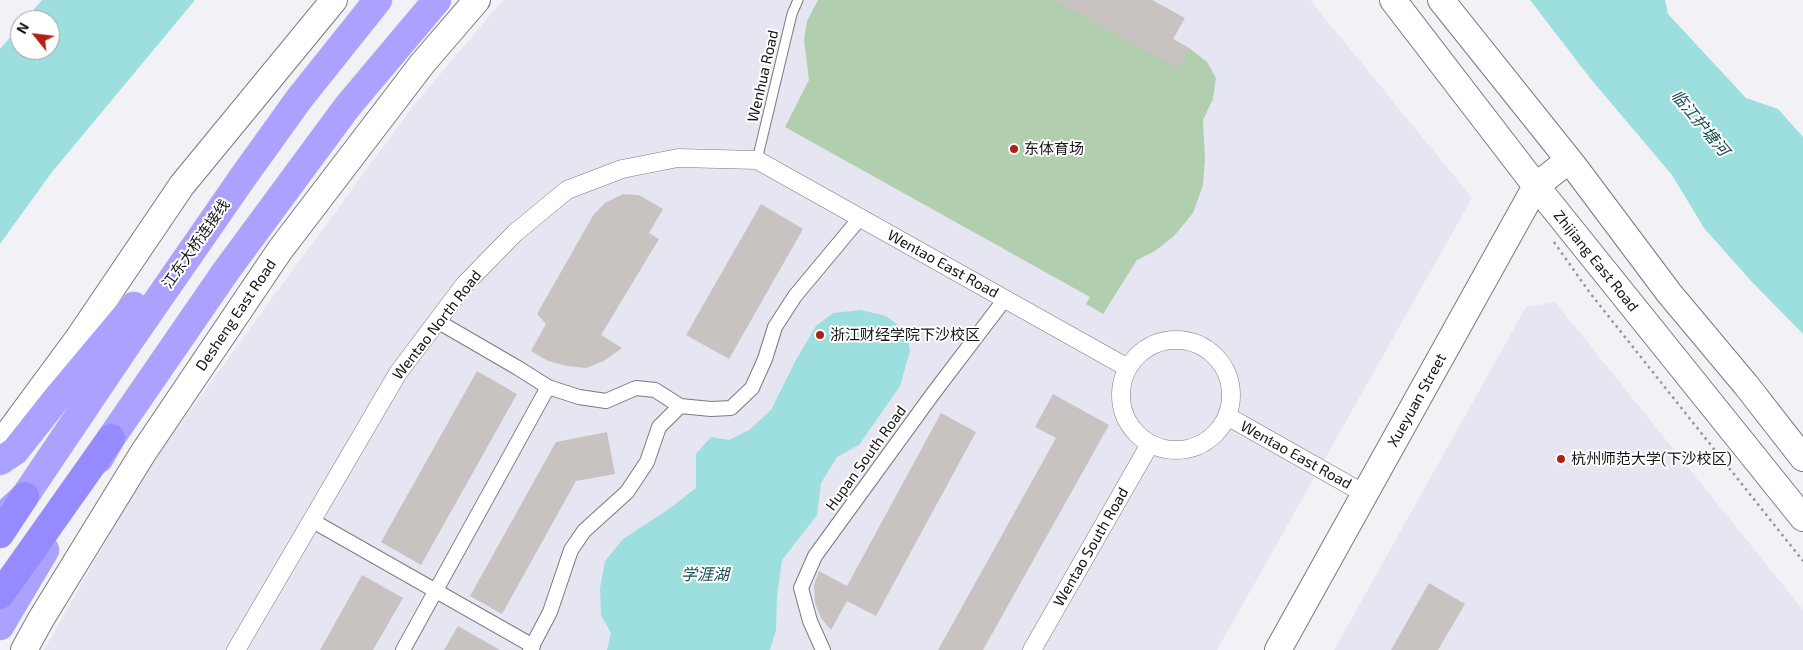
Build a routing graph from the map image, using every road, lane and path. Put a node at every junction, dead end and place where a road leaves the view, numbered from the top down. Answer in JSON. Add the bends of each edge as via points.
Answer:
{"nodes":[{"id":1,"x":334,"y":0,"type":"edge"},
{"id":2,"x":378,"y":0,"type":"edge"},
{"id":3,"x":437,"y":0,"type":"edge"},
{"id":4,"x":477,"y":0,"type":"edge"},
{"id":5,"x":798,"y":0,"type":"edge"},
{"id":6,"x":1393,"y":0,"type":"edge"},
{"id":7,"x":1441,"y":0,"type":"edge"},
{"id":8,"x":757,"y":160,"type":"junction"},
{"id":9,"x":1574,"y":166,"type":"junction"},
{"id":10,"x":1542,"y":199,"type":"junction"},
{"id":11,"x":860,"y":218,"type":"junction"},
{"id":12,"x":193,"y":250,"type":"junction"},
{"id":13,"x":1005,"y":299,"type":"junction"},
{"id":14,"x":437,"y":321,"type":"junction"},
{"id":15,"x":1128,"y":368,"type":"junction"},
{"id":16,"x":548,"y":387,"type":"junction"},
{"id":17,"x":680,"y":406,"type":"junction"},
{"id":18,"x":1227,"y":416,"type":"junction"},
{"id":19,"x":111,"y":438,"type":"junction"},
{"id":20,"x":0,"y":442,"type":"edge"},
{"id":21,"x":1150,"y":444,"type":"junction"},
{"id":22,"x":1803,"y":458,"type":"edge"},
{"id":23,"x":0,"y":461,"type":"edge"},
{"id":24,"x":1365,"y":494,"type":"junction"},
{"id":25,"x":25,"y":496,"type":"junction"},
{"id":26,"x":1803,"y":518,"type":"edge"},
{"id":27,"x":0,"y":519,"type":"edge"},
{"id":28,"x":311,"y":520,"type":"junction"},
{"id":29,"x":0,"y":534,"type":"edge"},
{"id":30,"x":1803,"y":561,"type":"edge"},
{"id":31,"x":436,"y":590,"type":"junction"},
{"id":32,"x":0,"y":595,"type":"edge"},
{"id":33,"x":0,"y":626,"type":"edge"},
{"id":34,"x":531,"y":648,"type":"edge"},
{"id":35,"x":24,"y":650,"type":"edge"},
{"id":36,"x":236,"y":650,"type":"edge"},
{"id":37,"x":403,"y":650,"type":"edge"},
{"id":38,"x":823,"y":650,"type":"edge"},
{"id":39,"x":1032,"y":650,"type":"edge"},
{"id":40,"x":1278,"y":650,"type":"edge"},
{"id":41,"x":1295,"y":650,"type":"edge"}],
"edges":[{"from":1,"to":20,"type":"main road","via":[[182,185],[77,340]]},
{"from":2,"to":12,"type":"highway","name":"江东大桥连接线","via":[[299,98]]},
{"from":3,"to":19,"type":"highway","via":[[347,107],[226,271]]},
{"from":4,"to":35,"type":"main road","name":"Desheng East Road","via":[[422,64],[280,250],[143,453]]},
{"from":5,"to":8,"type":"lane","name":"Wenhua Road"},
{"from":6,"to":10,"type":"main road","name":"Zhijiang East Road"},
{"from":7,"to":9,"type":"main road"},
{"from":8,"to":11,"type":"street","name":"Wentao East Road"},
{"from":8,"to":14,"type":"street","name":"Wentao North Road","via":[[678,158],[622,169],[567,190],[515,232],[465,284]]},
{"from":9,"to":10,"type":"main road","name":"Xueyuan Street"},
{"from":9,"to":22,"type":"main road","via":[[1669,293]]},
{"from":10,"to":24,"type":"main road","name":"Xueyuan Street"},
{"from":10,"to":26,"type":"main road","name":"Zhijiang East Road"},
{"from":10,"to":30,"type":"path","via":[[1555,245]]},
{"from":10,"to":41,"type":"main road"},
{"from":11,"to":13,"type":"street","name":"Wentao East Road"},
{"from":11,"to":17,"type":"street","via":[[795,296],[776,327],[752,388],[730,408],[711,410]]},
{"from":12,"to":23,"type":"highway","via":[[151,286],[15,451]]},
{"from":12,"to":25,"type":"highway","name":"江东大桥连接线"},
{"from":13,"to":15,"type":"street","name":"Wentao East Road"},
{"from":13,"to":38,"type":"street","name":"Hupan South Road","via":[[815,556],[801,588],[810,621]]},
{"from":14,"to":16,"type":"street"},
{"from":14,"to":28,"type":"street","name":"Wentao North Road","via":[[398,373]]},
{"from":15,"to":18,"type":"street","via":[[1140,354],[1156,344],[1174,340],[1192,342],[1209,350],[1222,363],[1230,380],[1232,398]]},
{"from":15,"to":21,"type":"street","via":[[1122,384],[1126,418],[1136,433]]},
{"from":16,"to":17,"type":"street","via":[[606,402],[636,388],[655,390]]},
{"from":16,"to":31,"type":"street"},
{"from":17,"to":34,"type":"street","via":[[659,427],[647,462],[627,492],[584,531],[571,550],[550,612]]},
{"from":18,"to":21,"type":"street","via":[[1218,432],[1203,444],[1186,450],[1167,450]]},
{"from":18,"to":24,"type":"street","name":"Wentao East Road"},
{"from":19,"to":32,"type":"highway"},
{"from":19,"to":33,"type":"highway"},
{"from":21,"to":39,"type":"street","name":"Wentao South Road"},
{"from":24,"to":40,"type":"main road","name":"Xueyuan Street"},
{"from":25,"to":27,"type":"highway","name":"江东大桥连接线"},
{"from":25,"to":29,"type":"highway","name":"江东大桥连接线"},
{"from":28,"to":31,"type":"street"},
{"from":28,"to":36,"type":"street","name":"Wentao North Road"},
{"from":31,"to":34,"type":"street"},
{"from":31,"to":37,"type":"street"}]}
